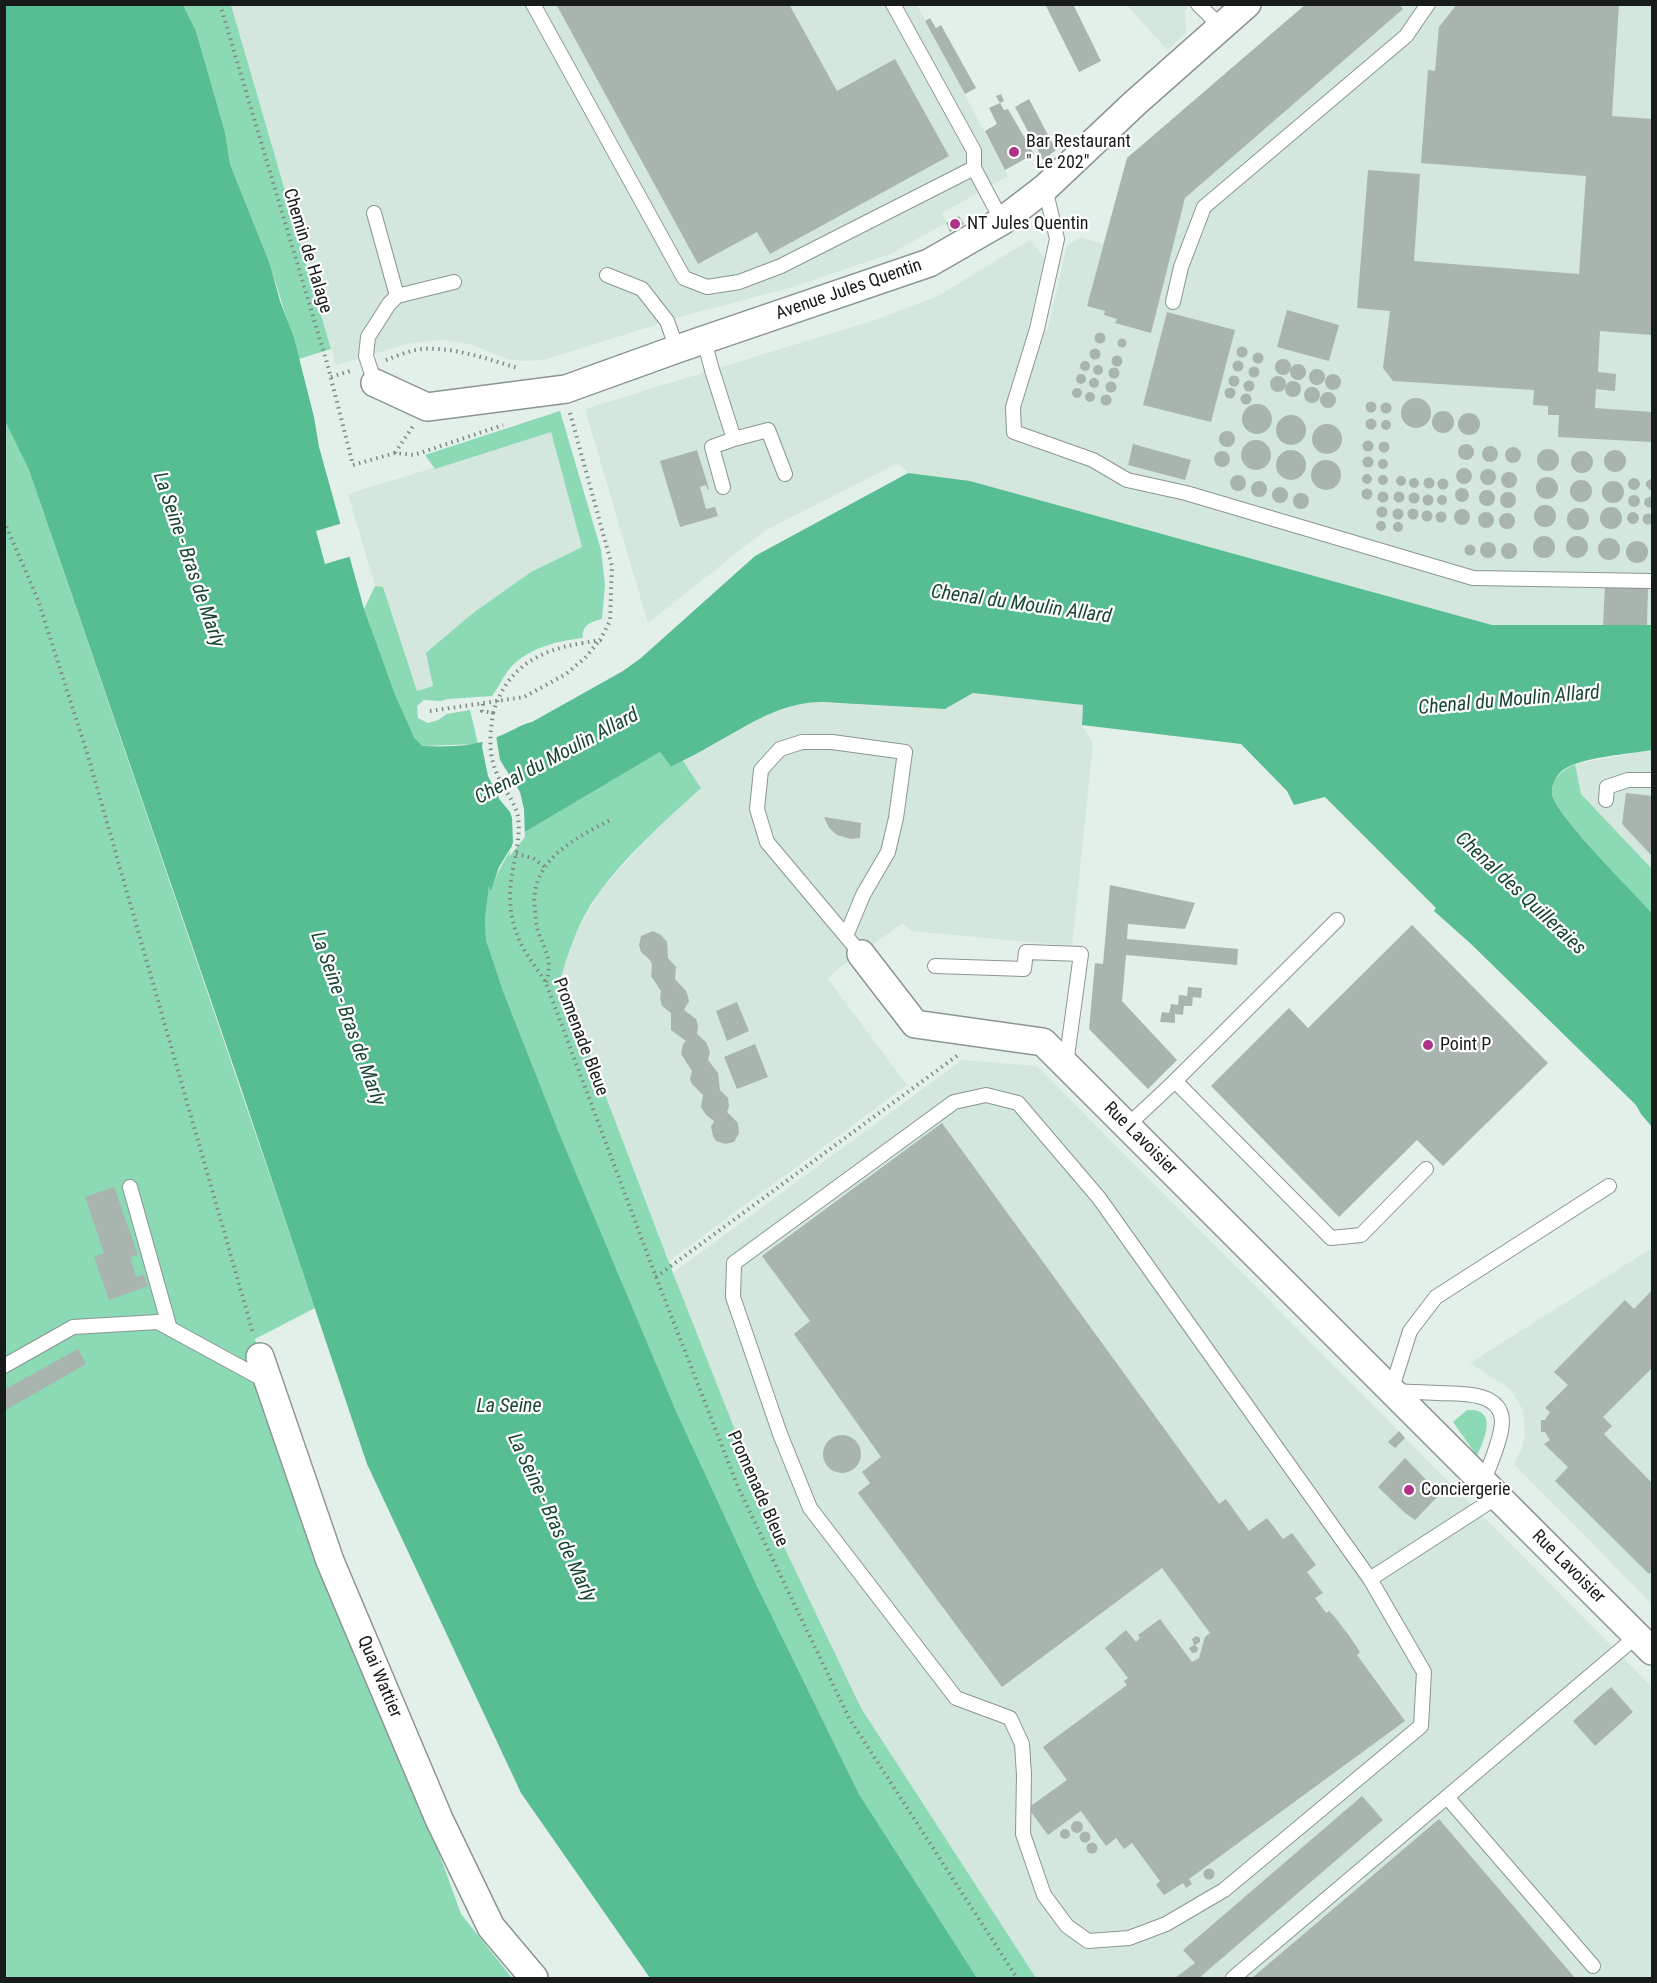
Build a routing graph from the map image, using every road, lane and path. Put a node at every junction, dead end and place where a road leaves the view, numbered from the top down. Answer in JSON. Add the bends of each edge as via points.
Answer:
{"nodes":[{"id":1,"x":220,"y":4,"type":"edge"},
{"id":2,"x":533,"y":4,"type":"edge"},
{"id":3,"x":893,"y":4,"type":"edge"},
{"id":4,"x":1198,"y":4,"type":"edge"},
{"id":5,"x":1247,"y":4,"type":"edge"},
{"id":6,"x":1428,"y":4,"type":"edge"},
{"id":7,"x":1221,"y":27,"type":"junction"},
{"id":8,"x":974,"y":168,"type":"junction"},
{"id":9,"x":1045,"y":188,"type":"junction"},
{"id":10,"x":374,"y":213,"type":"dead end"},
{"id":11,"x":1002,"y":221,"type":"junction"},
{"id":12,"x":607,"y":275,"type":"dead end"},
{"id":13,"x":454,"y":282,"type":"dead end"},
{"id":14,"x":397,"y":296,"type":"junction"},
{"id":15,"x":1173,"y":302,"type":"dead end"},
{"id":16,"x":704,"y":340,"type":"junction"},
{"id":17,"x":677,"y":349,"type":"junction"},
{"id":18,"x":521,"y":369,"type":"dead end"},
{"id":19,"x":372,"y":374,"type":"junction"},
{"id":20,"x":331,"y":377,"type":"junction"},
{"id":21,"x":569,"y":411,"type":"dead end"},
{"id":22,"x":734,"y":439,"type":"junction"},
{"id":23,"x":395,"y":453,"type":"dead end"},
{"id":24,"x":785,"y":474,"type":"dead end"},
{"id":25,"x":723,"y":487,"type":"dead end"},
{"id":26,"x":4,"y":521,"type":"edge"},
{"id":27,"x":1653,"y":581,"type":"edge"},
{"id":28,"x":600,"y":640,"type":"junction"},
{"id":29,"x":483,"y":704,"type":"junction"},
{"id":30,"x":430,"y":711,"type":"dead end"},
{"id":31,"x":493,"y":713,"type":"junction"},
{"id":32,"x":1653,"y":780,"type":"edge"},
{"id":33,"x":1605,"y":800,"type":"dead end"},
{"id":34,"x":612,"y":819,"type":"dead end"},
{"id":35,"x":516,"y":854,"type":"junction"},
{"id":36,"x":546,"y":867,"type":"junction"},
{"id":37,"x":1337,"y":920,"type":"dead end"},
{"id":38,"x":854,"y":945,"type":"junction"},
{"id":39,"x":935,"y":966,"type":"dead end"},
{"id":40,"x":546,"y":983,"type":"junction"},
{"id":41,"x":959,"y":1055,"type":"dead end"},
{"id":42,"x":1066,"y":1064,"type":"junction"},
{"id":43,"x":1175,"y":1082,"type":"junction"},
{"id":44,"x":1127,"y":1126,"type":"junction"},
{"id":45,"x":1426,"y":1169,"type":"dead end"},
{"id":46,"x":1609,"y":1186,"type":"dead end"},
{"id":47,"x":130,"y":1187,"type":"dead end"},
{"id":48,"x":656,"y":1277,"type":"junction"},
{"id":49,"x":170,"y":1329,"type":"junction"},
{"id":50,"x":260,"y":1357,"type":"joint"},
{"id":51,"x":4,"y":1366,"type":"edge"},
{"id":52,"x":269,"y":1383,"type":"junction"},
{"id":53,"x":1391,"y":1391,"type":"junction"},
{"id":54,"x":1490,"y":1490,"type":"junction"},
{"id":55,"x":1370,"y":1579,"type":"junction"},
{"id":56,"x":1645,"y":1644,"type":"edge"},
{"id":57,"x":1447,"y":1797,"type":"junction"},
{"id":58,"x":1593,"y":1966,"type":"dead end"},
{"id":59,"x":534,"y":1978,"type":"edge"},
{"id":60,"x":1017,"y":1978,"type":"edge"},
{"id":61,"x":1233,"y":1978,"type":"edge"}],
"edges":[{"from":1,"to":20,"type":"path","name":"Chemin de Halage"},
{"from":2,"to":8,"type":"lane","via":[[684,278],[707,286],[739,282],[781,266]]},
{"from":3,"to":8,"type":"lane","via":[[974,151]]},
{"from":4,"to":7,"type":"lane"},
{"from":5,"to":7,"type":"street","name":"Avenue Jules Quentin"},
{"from":6,"to":15,"type":"lane","via":[[1406,36],[1204,207],[1181,267]]},
{"from":7,"to":9,"type":"street","name":"Avenue Jules Quentin"},
{"from":8,"to":11,"type":"lane"},
{"from":9,"to":11,"type":"street","name":"Avenue Jules Quentin"},
{"from":9,"to":27,"type":"lane","via":[[1057,239],[1037,328],[1013,407],[1014,432],[1093,460],[1126,480],[1186,493],[1473,578]]},
{"from":10,"to":14,"type":"lane"},
{"from":11,"to":16,"type":"street","name":"Avenue Jules Quentin","via":[[929,263]]},
{"from":12,"to":17,"type":"lane","via":[[642,289],[667,321]]},
{"from":13,"to":14,"type":"lane"},
{"from":14,"to":19,"type":"lane","via":[[368,337],[366,356]]},
{"from":16,"to":17,"type":"street","name":"Avenue Jules Quentin"},
{"from":16,"to":22,"type":"lane"},
{"from":17,"to":19,"type":"street","name":"Avenue Jules Quentin","via":[[566,389],[427,407]]},
{"from":18,"to":19,"type":"path","via":[[480,356],[420,349]]},
{"from":19,"to":20,"type":"path"},
{"from":20,"to":23,"type":"path","name":"Chemin de Halage","via":[[353,465]]},
{"from":21,"to":28,"type":"path","via":[[612,566],[610,621]]},
{"from":22,"to":24,"type":"lane","via":[[768,430]]},
{"from":22,"to":25,"type":"lane","via":[[711,447]]},
{"from":26,"to":50,"type":"path","via":[[38,600],[88,756]]},
{"from":28,"to":29,"type":"path","via":[[566,674],[524,697]]},
{"from":28,"to":31,"type":"path","name":"Promenade Bleue","bridge":true,"via":[[552,649],[530,660],[510,680]]},
{"from":29,"to":30,"type":"path"},
{"from":29,"to":31,"type":"path","bridge":true,"via":[[482,711]]},
{"from":31,"to":35,"type":"path","name":"Promenade Bleue","via":[[490,752],[517,814],[520,835]]},
{"from":32,"to":33,"type":"lane","via":[[1628,780],[1607,787]]},
{"from":34,"to":36,"type":"path","via":[[578,837]]},
{"from":35,"to":36,"type":"path","via":[[533,858]]},
{"from":35,"to":40,"type":"path","name":"Promenade Bleue","via":[[510,894],[512,919],[524,949]]},
{"from":36,"to":40,"type":"path","via":[[537,877],[534,905],[537,931],[551,971]]},
{"from":37,"to":43,"type":"lane"},
{"from":38,"to":38,"type":"lane","via":[[863,895],[888,852],[905,752],[802,742],[780,749],[761,770],[757,809],[767,842]]},
{"from":38,"to":42,"type":"street","name":"Rue Lavoisier","via":[[915,1024],[1043,1042]]},
{"from":39,"to":42,"type":"lane","via":[[1024,969],[1026,952],[1081,954]]},
{"from":40,"to":48,"type":"path","name":"Promenade Bleue"},
{"from":41,"to":48,"type":"path"},
{"from":42,"to":44,"type":"street","name":"Rue Lavoisier"},
{"from":43,"to":44,"type":"lane"},
{"from":43,"to":45,"type":"lane","via":[[1332,1238],[1361,1234]]},
{"from":44,"to":53,"type":"street","name":"Rue Lavoisier"},
{"from":46,"to":53,"type":"lane","via":[[1436,1297],[1410,1331]]},
{"from":47,"to":49,"type":"lane"},
{"from":48,"to":60,"type":"path","name":"Promenade Bleue","via":[[738,1487],[849,1718]]},
{"from":49,"to":51,"type":"lane","via":[[158,1322],[73,1328]]},
{"from":49,"to":52,"type":"lane"},
{"from":50,"to":52,"type":"street","name":"Quai Wattier"},
{"from":52,"to":59,"type":"street","name":"Quai Wattier","via":[[330,1561],[439,1819],[491,1927]]},
{"from":53,"to":54,"type":"street","name":"Rue Lavoisier"},
{"from":53,"to":54,"type":"lane","via":[[1467,1394],[1498,1409],[1502,1420]]},
{"from":54,"to":55,"type":"lane"},
{"from":54,"to":56,"type":"street","name":"Rue Lavoisier"},
{"from":55,"to":55,"type":"lane","via":[[1099,1198],[1018,1103],[986,1095],[954,1102],[734,1263],[733,1297],[810,1508],[956,1698],[1010,1719],[1022,1744],[1023,1834],[1044,1895],[1067,1926],[1088,1941],[1129,1938],[1166,1924],[1224,1890],[1421,1726],[1424,1672]]},
{"from":56,"to":57,"type":"lane"},
{"from":57,"to":58,"type":"lane"},
{"from":57,"to":61,"type":"lane"}]}
